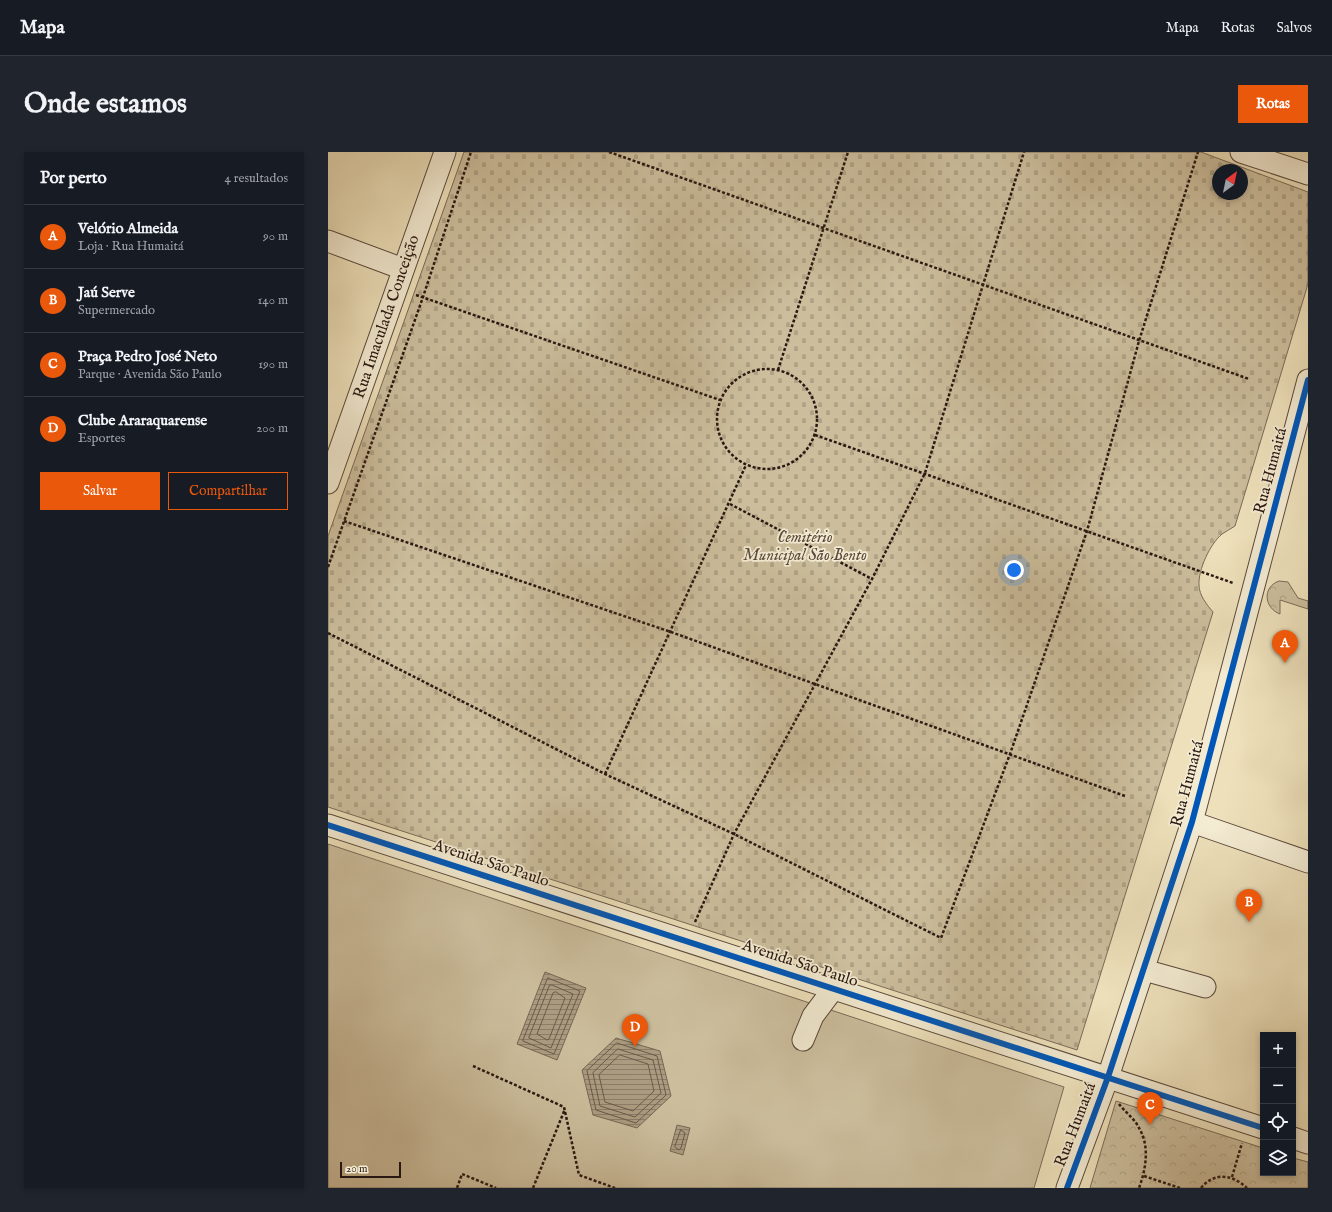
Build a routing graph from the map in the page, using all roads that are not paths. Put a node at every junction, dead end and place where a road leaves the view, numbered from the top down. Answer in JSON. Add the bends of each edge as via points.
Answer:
{"nodes":[{"id":1,"x":445,"y":152,"type":"edge"},
{"id":2,"x":1241,"y":152,"type":"edge"},
{"id":3,"x":1308,"y":174,"type":"edge"},
{"id":4,"x":328,"y":241,"type":"edge"},
{"id":5,"x":403,"y":269,"type":"junction"},
{"id":6,"x":1308,"y":380,"type":"edge"},
{"id":7,"x":328,"y":483,"type":"edge"},
{"id":8,"x":1192,"y":822,"type":"junction"},
{"id":9,"x":328,"y":825,"type":"edge"},
{"id":10,"x":1308,"y":862,"type":"edge"},
{"id":11,"x":1144,"y":970,"type":"junction"},
{"id":12,"x":1205,"y":987,"type":"dead end"},
{"id":13,"x":834,"y":988,"type":"junction"},
{"id":14,"x":803,"y":1040,"type":"dead end"},
{"id":15,"x":1108,"y":1077,"type":"junction"},
{"id":16,"x":1255,"y":1126,"type":"edge"},
{"id":17,"x":1296,"y":1139,"type":"edge"},
{"id":18,"x":1308,"y":1143,"type":"edge"},
{"id":19,"x":1067,"y":1188,"type":"edge"}],
"edges":[{"from":1,"to":5,"type":"street","name":"Rua Imaculada Conceição"},
{"from":2,"to":3,"type":"street"},
{"from":4,"to":5,"type":"street"},
{"from":5,"to":7,"type":"street","name":"Rua Imaculada Conceição"},
{"from":6,"to":8,"type":"street","name":"Rua Humaitá"},
{"from":8,"to":10,"type":"street"},
{"from":8,"to":11,"type":"street","name":"Rua Humaitá"},
{"from":9,"to":13,"type":"street","name":"Avenida São Paulo"},
{"from":11,"to":12,"type":"street"},
{"from":11,"to":15,"type":"street","name":"Rua Humaitá"},
{"from":13,"to":14,"type":"street","via":[[813,1016]]},
{"from":13,"to":15,"type":"street","name":"Avenida São Paulo"},
{"from":15,"to":16,"type":"street","name":"Avenida São Paulo"},
{"from":15,"to":19,"type":"street","name":"Rua Humaitá"},
{"from":17,"to":18,"type":"street"}]}
